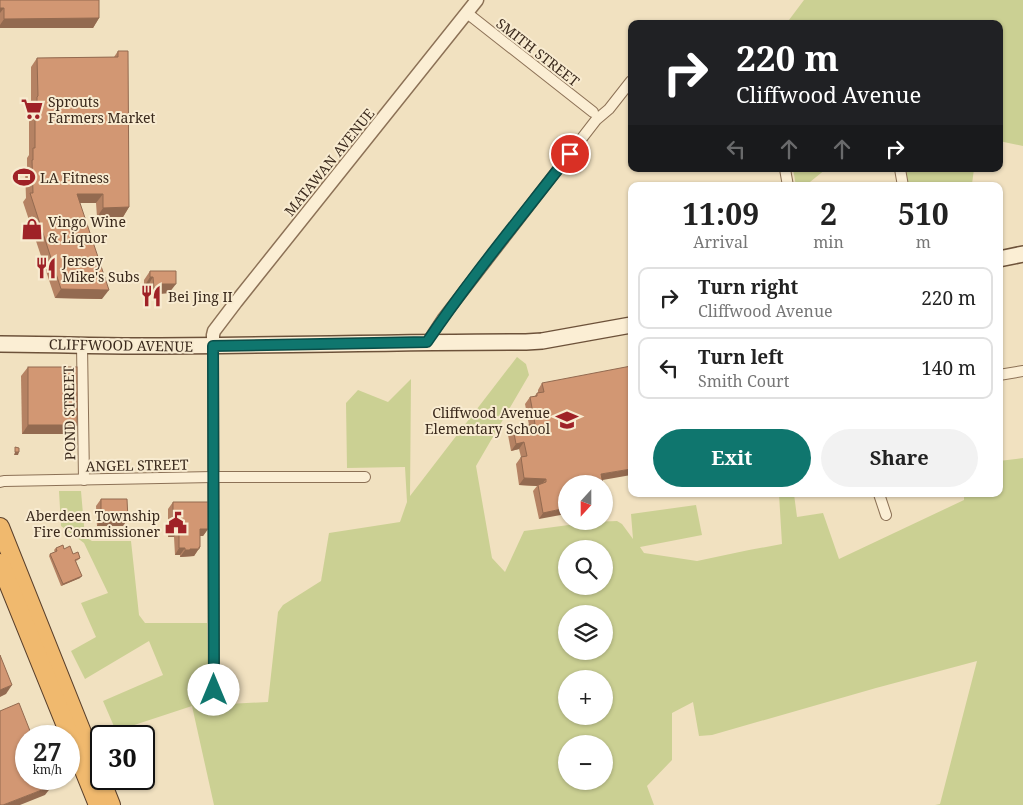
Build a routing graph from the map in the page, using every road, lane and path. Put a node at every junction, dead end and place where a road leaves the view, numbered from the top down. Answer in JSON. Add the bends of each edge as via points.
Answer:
{"nodes":[{"id":1,"x":477,"y":0,"type":"edge"},
{"id":2,"x":467,"y":14,"type":"junction"},
{"id":3,"x":628,"y":85,"type":"edge"},
{"id":4,"x":593,"y":112,"type":"dead end"},
{"id":5,"x":1023,"y":254,"type":"edge"},
{"id":6,"x":1003,"y":258,"type":"edge"},
{"id":7,"x":628,"y":326,"type":"edge"},
{"id":8,"x":427,"y":342,"type":"junction"},
{"id":9,"x":0,"y":344,"type":"edge"},
{"id":10,"x":82,"y":345,"type":"junction"},
{"id":11,"x":213,"y":346,"type":"junction"},
{"id":12,"x":1023,"y":371,"type":"edge"},
{"id":13,"x":1003,"y":374,"type":"edge"},
{"id":14,"x":213,"y":477,"type":"junction"},
{"id":15,"x":364,"y":477,"type":"dead end"},
{"id":16,"x":84,"y":480,"type":"junction"},
{"id":17,"x":0,"y":482,"type":"edge"},
{"id":18,"x":880,"y":497,"type":"edge"},
{"id":19,"x":886,"y":515,"type":"dead end"},
{"id":20,"x":0,"y":527,"type":"edge"},
{"id":21,"x":0,"y":563,"type":"edge"},
{"id":22,"x":214,"y":690,"type":"dead end"},
{"id":23,"x":98,"y":805,"type":"edge"},
{"id":24,"x":111,"y":805,"type":"edge"}],
"edges":[{"from":1,"to":2,"type":"street","name":"MATAWAN AVENUE"},
{"from":2,"to":4,"type":"street","name":"SMITH STREET"},
{"from":2,"to":11,"type":"street","name":"MATAWAN AVENUE","via":[[236,302],[214,331]]},
{"from":3,"to":8,"type":"street","via":[[596,120]]},
{"from":5,"to":6,"type":"main road"},
{"from":7,"to":8,"type":"main road","name":"CLIFFWOOD AVENUE","via":[[542,341]]},
{"from":8,"to":11,"type":"main road","name":"CLIFFWOOD AVENUE"},
{"from":9,"to":10,"type":"main road","name":"CLIFFWOOD AVENUE"},
{"from":10,"to":11,"type":"main road","name":"CLIFFWOOD AVENUE"},
{"from":10,"to":16,"type":"street","name":"POND STREET"},
{"from":11,"to":14,"type":"street"},
{"from":12,"to":13,"type":"street"},
{"from":14,"to":15,"type":"street","name":"ANGEL STREET"},
{"from":14,"to":16,"type":"street","name":"ANGEL STREET"},
{"from":14,"to":22,"type":"street"},
{"from":16,"to":17,"type":"street","name":"ANGEL STREET"},
{"from":18,"to":19,"type":"street"},
{"from":20,"to":24,"type":"highway"},
{"from":21,"to":23,"type":"highway"}]}
